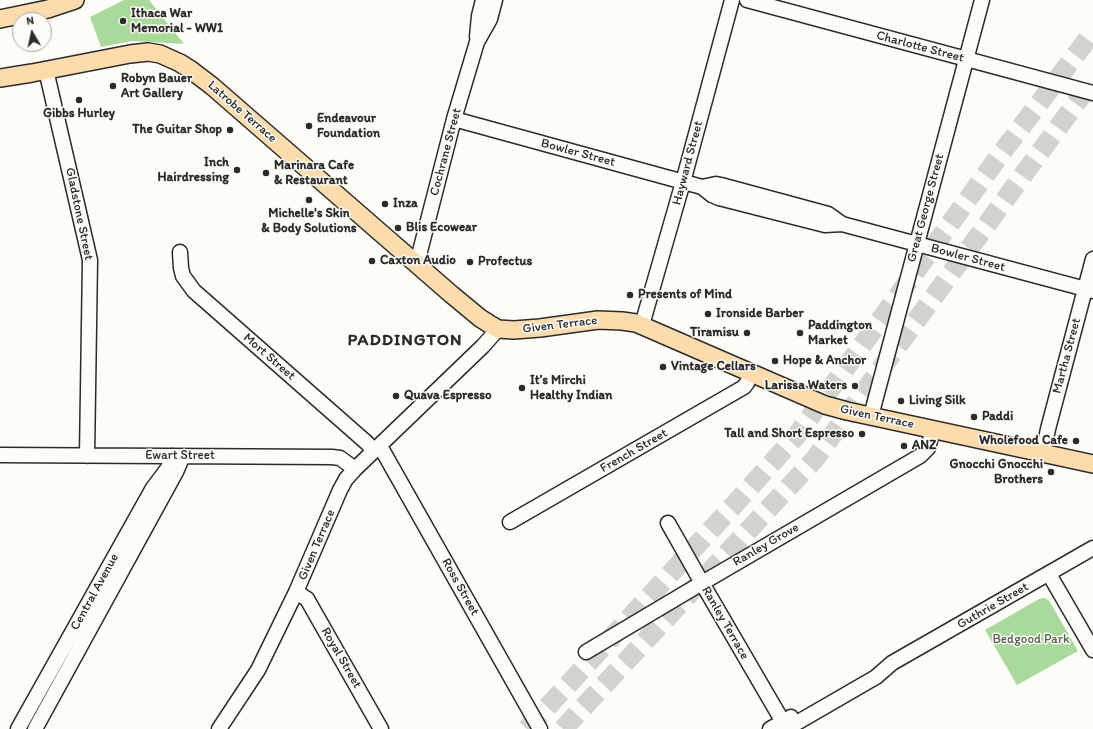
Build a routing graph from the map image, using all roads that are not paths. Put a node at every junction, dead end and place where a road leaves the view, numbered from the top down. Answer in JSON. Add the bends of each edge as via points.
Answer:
{"nodes":[{"id":1,"x":75,"y":0,"type":"edge"},
{"id":2,"x":483,"y":0,"type":"edge"},
{"id":3,"x":495,"y":0,"type":"edge"},
{"id":4,"x":732,"y":0,"type":"edge"},
{"id":5,"x":747,"y":0,"type":"edge"},
{"id":6,"x":982,"y":0,"type":"edge"},
{"id":7,"x":48,"y":9,"type":"junction"},
{"id":8,"x":0,"y":19,"type":"edge"},
{"id":9,"x":0,"y":28,"type":"edge"},
{"id":10,"x":477,"y":42,"type":"junction"},
{"id":11,"x":966,"y":59,"type":"junction"},
{"id":12,"x":46,"y":70,"type":"junction"},
{"id":13,"x":0,"y":78,"type":"edge"},
{"id":14,"x":1093,"y":93,"type":"edge"},
{"id":15,"x":454,"y":119,"type":"junction"},
{"id":16,"x":683,"y":182,"type":"junction"},
{"id":17,"x":916,"y":244,"type":"junction"},
{"id":18,"x":180,"y":252,"type":"dead end"},
{"id":19,"x":1093,"y":260,"type":"edge"},
{"id":20,"x":417,"y":263,"type":"junction"},
{"id":21,"x":1089,"y":290,"type":"edge"},
{"id":22,"x":642,"y":325,"type":"junction"},
{"id":23,"x":498,"y":329,"type":"junction"},
{"id":24,"x":751,"y":373,"type":"junction"},
{"id":25,"x":871,"y":416,"type":"junction"},
{"id":26,"x":933,"y":429,"type":"junction"},
{"id":27,"x":377,"y":448,"type":"junction"},
{"id":28,"x":1043,"y":453,"type":"junction"},
{"id":29,"x":0,"y":455,"type":"edge"},
{"id":30,"x":87,"y":456,"type":"junction"},
{"id":31,"x":177,"y":456,"type":"junction"},
{"id":32,"x":1093,"y":464,"type":"edge"},
{"id":33,"x":355,"y":470,"type":"junction"},
{"id":34,"x":510,"y":522,"type":"dead end"},
{"id":35,"x":668,"y":523,"type":"dead end"},
{"id":36,"x":1093,"y":548,"type":"edge"},
{"id":37,"x":1049,"y":574,"type":"junction"},
{"id":38,"x":702,"y":583,"type":"junction"},
{"id":39,"x":296,"y":592,"type":"junction"},
{"id":40,"x":1093,"y":650,"type":"edge"},
{"id":41,"x":586,"y":652,"type":"dead end"},
{"id":42,"x":784,"y":725,"type":"edge"},
{"id":43,"x":18,"y":729,"type":"edge"},
{"id":44,"x":35,"y":729,"type":"edge"},
{"id":45,"x":219,"y":729,"type":"edge"},
{"id":46,"x":381,"y":729,"type":"edge"},
{"id":47,"x":540,"y":729,"type":"edge"},
{"id":48,"x":770,"y":729,"type":"edge"}],
"edges":[{"from":1,"to":7,"type":"main road"},
{"from":2,"to":10,"type":"street","name":"Cochrane Street"},
{"from":3,"to":10,"type":"street","name":"Cochrane Street","via":[[490,19]]},
{"from":4,"to":16,"type":"street","name":"Hayward Street"},
{"from":5,"to":11,"type":"street","name":"Charlotte Street"},
{"from":6,"to":11,"type":"street","name":"Great George Street"},
{"from":7,"to":8,"type":"main road"},
{"from":7,"to":9,"type":"main road"},
{"from":10,"to":15,"type":"street","name":"Cochrane Street"},
{"from":11,"to":14,"type":"street","name":"Charlotte Street"},
{"from":11,"to":17,"type":"street","name":"Great George Street"},
{"from":12,"to":13,"type":"main road","name":"Latrobe Terrace"},
{"from":12,"to":20,"type":"main road","name":"Latrobe Terrace","via":[[140,52],[160,54],[180,63],[212,86]]},
{"from":12,"to":30,"type":"street","name":"Gladstone Street","via":[[90,260]]},
{"from":15,"to":16,"type":"street","name":"Bowler Street"},
{"from":15,"to":20,"type":"street","name":"Cochrane Street"},
{"from":16,"to":17,"type":"street","name":"Bowler Street","via":[[702,187],[721,185],[828,214],[842,224]]},
{"from":16,"to":22,"type":"street","name":"Hayward Street"},
{"from":17,"to":21,"type":"street","name":"Bowler Street"},
{"from":17,"to":25,"type":"street","name":"Great George Street"},
{"from":18,"to":27,"type":"street","name":"Mort Street","via":[[183,276],[194,291],[368,443]]},
{"from":19,"to":21,"type":"street","name":"Martha Street"},
{"from":20,"to":23,"type":"main road","name":"Latrobe Terrace","via":[[480,318]]},
{"from":21,"to":28,"type":"street","name":"Martha Street"},
{"from":22,"to":23,"type":"main road","name":"Given Terrace","via":[[622,320],[605,320],[520,330]]},
{"from":22,"to":24,"type":"main road","name":"Given Terrace"},
{"from":23,"to":27,"type":"street","name":"Given Terrace"},
{"from":24,"to":25,"type":"main road","name":"Given Terrace","via":[[825,405]]},
{"from":24,"to":34,"type":"street","name":"French Street","via":[[744,387]]},
{"from":25,"to":26,"type":"main road","name":"Given Terrace"},
{"from":26,"to":28,"type":"main road","name":"Given Terrace"},
{"from":26,"to":38,"type":"street","name":"Ranley Grove","via":[[928,448],[920,456]]},
{"from":27,"to":33,"type":"street","name":"Given Terrace"},
{"from":27,"to":47,"type":"street","name":"Ross Street"},
{"from":28,"to":32,"type":"main road","name":"Given Terrace"},
{"from":29,"to":30,"type":"street","name":"Ewart Street"},
{"from":30,"to":31,"type":"street","name":"Ewart Street"},
{"from":31,"to":33,"type":"street","name":"Ewart Street","via":[[332,457],[340,458]]},
{"from":31,"to":43,"type":"street","name":"Central Avenue","via":[[154,488]]},
{"from":31,"to":44,"type":"street","name":"Central Avenue","via":[[181,462],[176,472]]},
{"from":33,"to":39,"type":"street","name":"Given Terrace","via":[[340,490]]},
{"from":35,"to":38,"type":"street","name":"Ranley Terrace"},
{"from":36,"to":37,"type":"street","name":"Guthrie Street"},
{"from":37,"to":40,"type":"street"},
{"from":37,"to":42,"type":"street","name":"Guthrie Street","via":[[892,663],[873,669]]},
{"from":38,"to":41,"type":"street","name":"Ranley Grove"},
{"from":38,"to":42,"type":"street","name":"Ranley Terrace"},
{"from":39,"to":45,"type":"street","name":"Given Terrace","via":[[258,670]]},
{"from":39,"to":46,"type":"street","name":"Royal Street","via":[[307,599]]},
{"from":42,"to":48,"type":"street","name":"Guthrie Street"}]}
